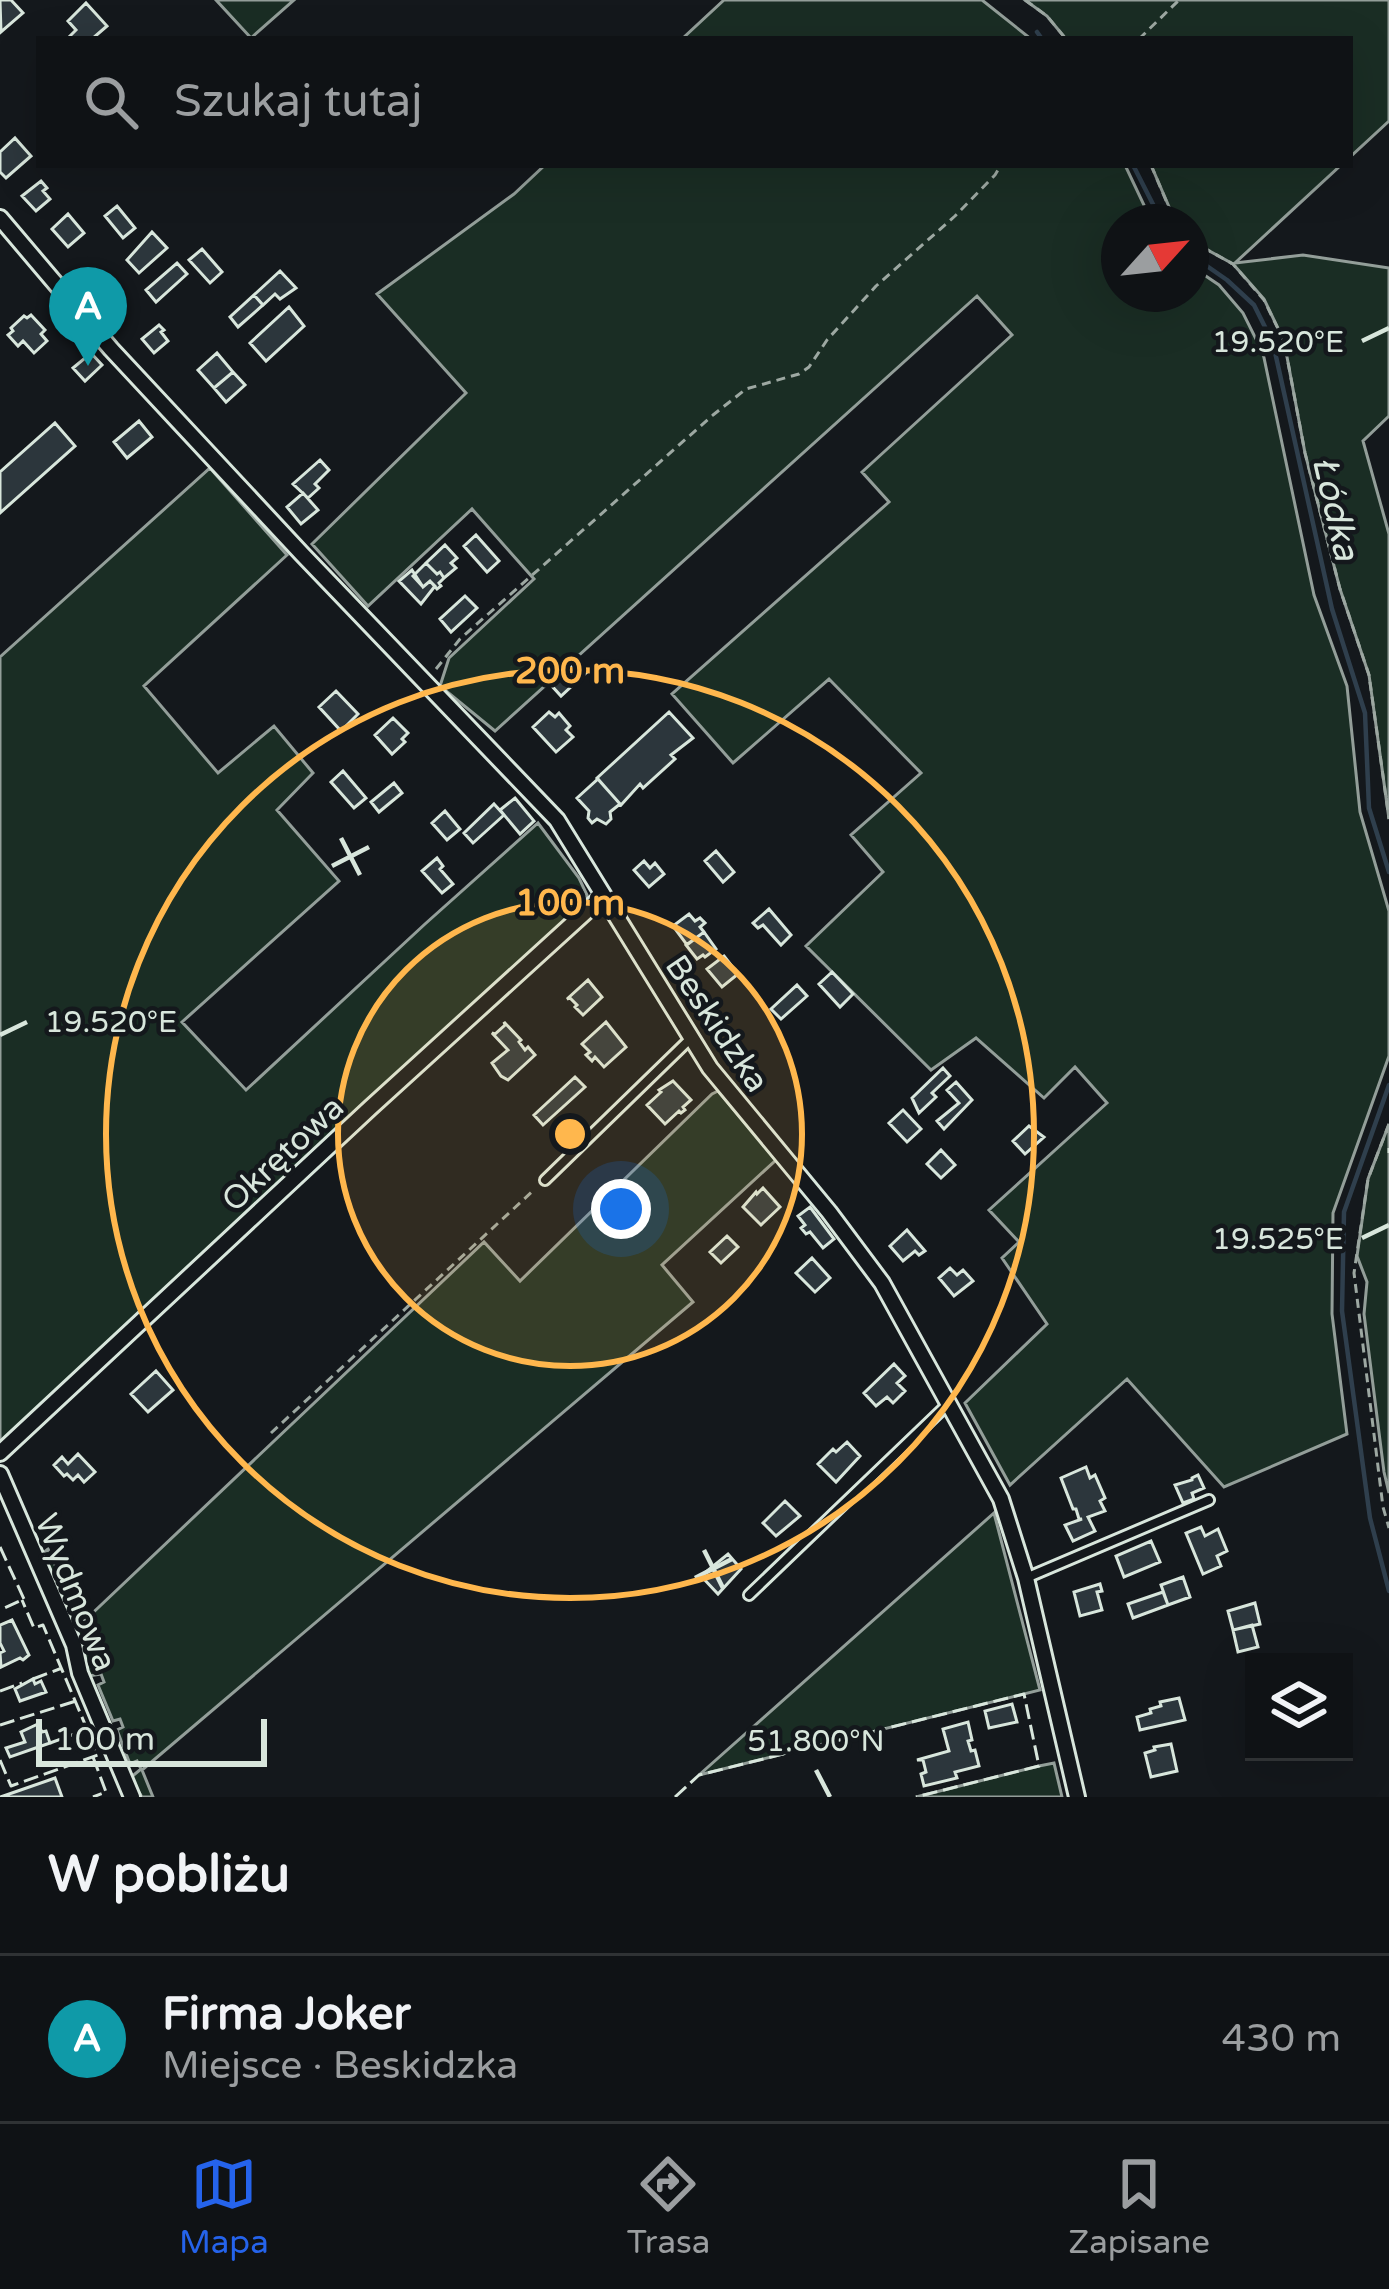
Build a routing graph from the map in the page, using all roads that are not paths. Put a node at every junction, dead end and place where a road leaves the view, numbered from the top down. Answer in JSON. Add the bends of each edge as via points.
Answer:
{"nodes":[{"id":1,"x":0,"y":218,"type":"edge"},
{"id":2,"x":603,"y":896,"type":"junction"},
{"id":3,"x":691,"y":1038,"type":"junction"},
{"id":4,"x":545,"y":1180,"type":"road end"},
{"id":5,"x":949,"y":1404,"type":"junction"},
{"id":6,"x":0,"y":1453,"type":"edge"},
{"id":7,"x":0,"y":1474,"type":"edge"},
{"id":8,"x":1209,"y":1500,"type":"dead end"},
{"id":9,"x":1026,"y":1579,"type":"junction"},
{"id":10,"x":748,"y":1595,"type":"dead end"},
{"id":11,"x":133,"y":1797,"type":"edge"},
{"id":12,"x":1077,"y":1797,"type":"edge"}],
"edges":[{"from":1,"to":2,"type":"street","name":"Beskidzka","via":[[111,349],[556,820]]},
{"from":2,"to":3,"type":"street","name":"Beskidzka"},
{"from":2,"to":6,"type":"street","name":"Okrętowa"},
{"from":3,"to":4,"type":"lane"},
{"from":3,"to":5,"type":"street","name":"Beskidzka","via":[[881,1282]]},
{"from":5,"to":9,"type":"street","name":"Beskidzka","via":[[1001,1499]]},
{"from":5,"to":10,"type":"lane"},
{"from":7,"to":11,"type":"street","name":"Wydmowa"},
{"from":8,"to":9,"type":"lane"},
{"from":9,"to":12,"type":"street","name":"Beskidzka"}]}
